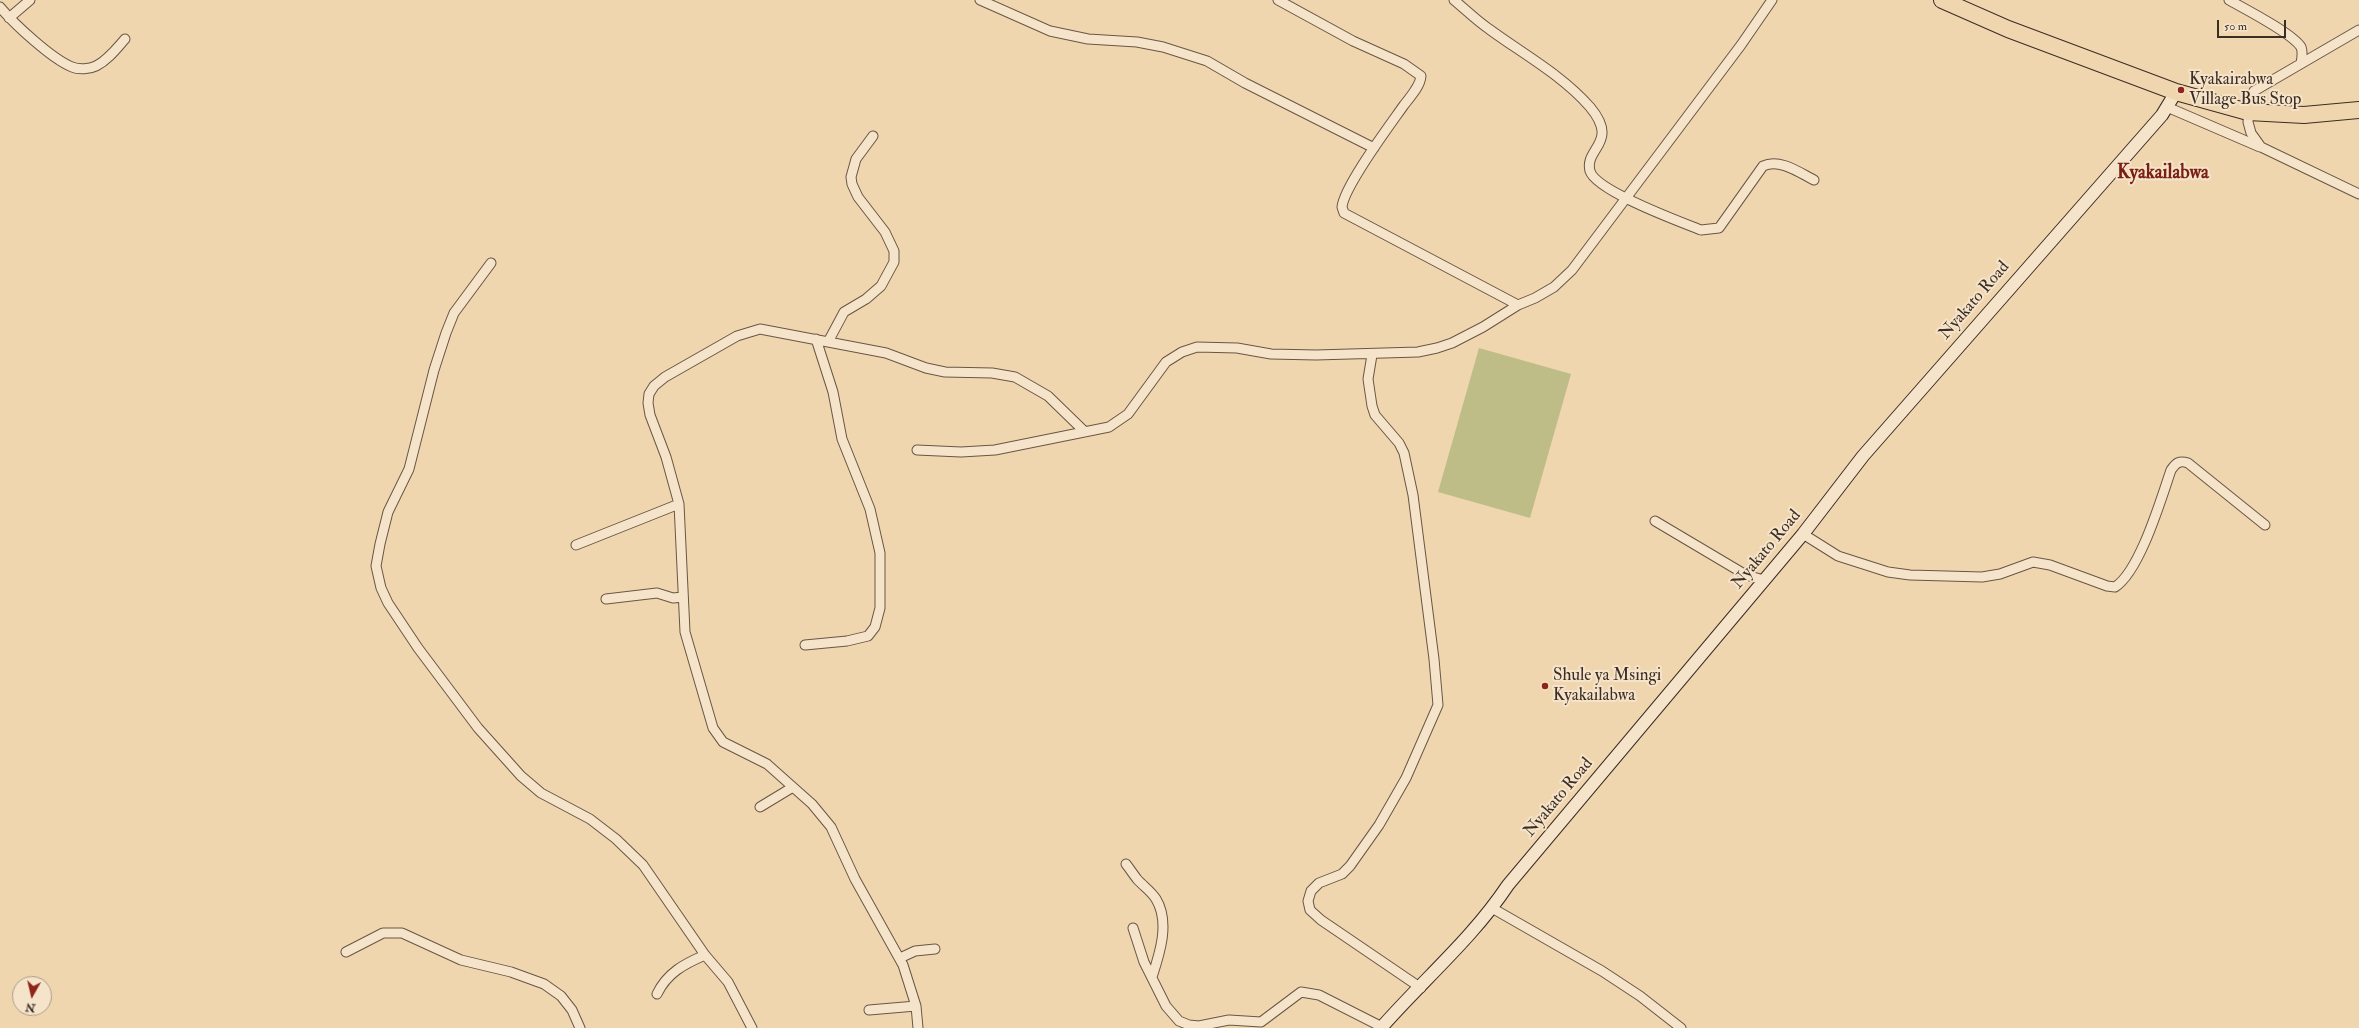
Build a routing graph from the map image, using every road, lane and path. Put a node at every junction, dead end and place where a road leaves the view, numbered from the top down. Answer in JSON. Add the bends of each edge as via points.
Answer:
{"nodes":[{"id":1,"x":30,"y":0,"type":"edge"},
{"id":2,"x":980,"y":0,"type":"edge"},
{"id":3,"x":1278,"y":0,"type":"edge"},
{"id":4,"x":1454,"y":0,"type":"edge"},
{"id":5,"x":1772,"y":0,"type":"edge"},
{"id":6,"x":1942,"y":0,"type":"edge"},
{"id":7,"x":2229,"y":0,"type":"edge"},
{"id":8,"x":0,"y":7,"type":"edge"},
{"id":9,"x":9,"y":18,"type":"junction"},
{"id":10,"x":2359,"y":30,"type":"edge"},
{"id":11,"x":125,"y":39,"type":"dead end"},
{"id":12,"x":2301,"y":63,"type":"junction"},
{"id":13,"x":2176,"y":92,"type":"junction"},
{"id":14,"x":2167,"y":107,"type":"junction"},
{"id":15,"x":2359,"y":110,"type":"edge"},
{"id":16,"x":2248,"y":112,"type":"junction"},
{"id":17,"x":872,"y":136,"type":"dead end"},
{"id":18,"x":1374,"y":148,"type":"junction"},
{"id":19,"x":2262,"y":148,"type":"junction"},
{"id":20,"x":1814,"y":180,"type":"dead end"},
{"id":21,"x":2359,"y":194,"type":"edge"},
{"id":22,"x":1626,"y":199,"type":"junction"},
{"id":23,"x":491,"y":263,"type":"dead end"},
{"id":24,"x":1518,"y":305,"type":"junction"},
{"id":25,"x":816,"y":338,"type":"junction"},
{"id":26,"x":829,"y":340,"type":"junction"},
{"id":27,"x":1372,"y":354,"type":"junction"},
{"id":28,"x":1084,"y":431,"type":"junction"},
{"id":29,"x":917,"y":450,"type":"dead end"},
{"id":30,"x":679,"y":504,"type":"junction"},
{"id":31,"x":1655,"y":521,"type":"dead end"},
{"id":32,"x":2265,"y":525,"type":"dead end"},
{"id":33,"x":1803,"y":534,"type":"junction"},
{"id":34,"x":576,"y":545,"type":"dead end"},
{"id":35,"x":1764,"y":580,"type":"junction"},
{"id":36,"x":683,"y":597,"type":"junction"},
{"id":37,"x":606,"y":598,"type":"dead end"},
{"id":38,"x":805,"y":645,"type":"dead end"},
{"id":39,"x":793,"y":787,"type":"junction"},
{"id":40,"x":760,"y":807,"type":"dead end"},
{"id":41,"x":1126,"y":864,"type":"dead end"},
{"id":42,"x":1492,"y":908,"type":"junction"},
{"id":43,"x":1133,"y":928,"type":"dead end"},
{"id":44,"x":935,"y":949,"type":"dead end"},
{"id":45,"x":346,"y":952,"type":"dead end"},
{"id":46,"x":705,"y":955,"type":"junction"},
{"id":47,"x":900,"y":958,"type":"junction"},
{"id":48,"x":1152,"y":977,"type":"junction"},
{"id":49,"x":1421,"y":988,"type":"junction"},
{"id":50,"x":657,"y":994,"type":"dead end"},
{"id":51,"x":916,"y":1006,"type":"junction"},
{"id":52,"x":869,"y":1010,"type":"dead end"},
{"id":53,"x":1382,"y":1027,"type":"edge"},
{"id":54,"x":580,"y":1028,"type":"edge"},
{"id":55,"x":752,"y":1028,"type":"edge"},
{"id":56,"x":918,"y":1028,"type":"edge"},
{"id":57,"x":1681,"y":1028,"type":"edge"}],
"edges":[{"from":1,"to":9,"type":"street"},
{"from":2,"to":18,"type":"street","via":[[1050,31],[1088,39],[1156,46],[1200,59]]},
{"from":3,"to":18,"type":"street","via":[[1354,41],[1404,64],[1421,76],[1416,89]]},
{"from":4,"to":22,"type":"street","via":[[1487,28],[1556,77],[1589,107],[1602,128],[1602,136],[1591,160],[1592,176]]},
{"from":5,"to":22,"type":"street"},
{"from":6,"to":13,"type":"highway","via":[[2008,29]]},
{"from":7,"to":12,"type":"street","via":[[2272,24],[2297,43],[2301,48]]},
{"from":8,"to":9,"type":"street"},
{"from":9,"to":11,"type":"street","via":[[57,58],[74,68],[96,66],[108,58]]},
{"from":10,"to":12,"type":"street"},
{"from":12,"to":16,"type":"street","via":[[2254,91]]},
{"from":13,"to":14,"type":"street","name":"Nyakato Road"},
{"from":13,"to":16,"type":"highway"},
{"from":14,"to":19,"type":"street"},
{"from":14,"to":33,"type":"street","name":"Nyakato Road","via":[[1863,456]]},
{"from":15,"to":16,"type":"highway","via":[[2304,115]]},
{"from":16,"to":19,"type":"street","via":[[2251,133]]},
{"from":17,"to":26,"type":"street","via":[[856,159],[851,177],[852,184],[858,197],[885,232],[894,251],[894,262],[881,286],[866,299],[844,312]]},
{"from":18,"to":24,"type":"street","via":[[1342,202],[1344,212]]},
{"from":19,"to":21,"type":"street"},
{"from":20,"to":22,"type":"street","via":[[1780,164],[1769,163],[1763,166],[1720,228],[1713,230],[1701,230]]},
{"from":22,"to":24,"type":"street","via":[[1572,270],[1554,287]]},
{"from":23,"to":46,"type":"street","via":[[454,313],[446,333],[409,469],[388,512],[376,566],[381,588],[418,648],[478,728],[521,776],[540,792],[590,819],[638,860]]},
{"from":24,"to":27,"type":"street","via":[[1452,344],[1418,352]]},
{"from":25,"to":26,"type":"street"},
{"from":25,"to":30,"type":"street","via":[[760,329],[748,331],[665,377],[654,386],[649,394],[650,415],[666,457]]},
{"from":25,"to":38,"type":"street","via":[[833,392],[842,439],[875,529],[880,553],[881,598],[878,619],[868,636]]},
{"from":26,"to":28,"type":"street","via":[[886,353],[944,372],[992,372],[1015,378],[1048,396]]},
{"from":27,"to":28,"type":"street","via":[[1271,354],[1237,348],[1197,347],[1182,352],[1166,362],[1128,414],[1109,427]]},
{"from":27,"to":49,"type":"street","via":[[1368,379],[1372,406],[1375,415],[1399,443],[1404,453],[1413,495],[1438,705],[1406,778],[1379,825],[1350,866],[1342,874],[1319,883],[1311,891],[1308,901],[1310,910],[1321,920]]},
{"from":28,"to":29,"type":"street","via":[[995,450]]},
{"from":30,"to":34,"type":"street"},
{"from":30,"to":36,"type":"street"},
{"from":31,"to":35,"type":"street","via":[[1746,575]]},
{"from":32,"to":33,"type":"street","via":[[2183,461],[2176,463],[2171,470],[2149,532],[2127,577],[2115,587],[2050,565],[2033,562],[2000,574],[1982,577],[1888,572],[1838,556]]},
{"from":33,"to":35,"type":"street","name":"Nyakato Road"},
{"from":35,"to":42,"type":"street","name":"Nyakato Road","via":[[1508,885]]},
{"from":36,"to":37,"type":"street","via":[[673,598],[657,593]]},
{"from":36,"to":39,"type":"street","via":[[686,632],[700,689],[717,736],[723,742],[767,764]]},
{"from":39,"to":40,"type":"street"},
{"from":39,"to":47,"type":"street","via":[[812,804],[831,827],[855,879]]},
{"from":41,"to":48,"type":"street","via":[[1155,898],[1163,920],[1162,940]]},
{"from":42,"to":49,"type":"street","name":"Nyakato Road"},
{"from":42,"to":57,"type":"street","via":[[1602,971]]},
{"from":43,"to":48,"type":"street"},
{"from":44,"to":47,"type":"street","via":[[915,951]]},
{"from":45,"to":54,"type":"street","via":[[383,933],[402,933],[460,960],[511,972],[544,984],[562,996]]},
{"from":46,"to":50,"type":"street","via":[[686,963],[669,975]]},
{"from":46,"to":55,"type":"street","via":[[728,982]]},
{"from":47,"to":51,"type":"street"},
{"from":48,"to":53,"type":"street","via":[[1166,1006],[1179,1021],[1189,1025],[1210,1025],[1239,1019],[1261,1022],[1301,992],[1319,995]]},
{"from":49,"to":53,"type":"street","name":"Nyakato Road"},
{"from":51,"to":52,"type":"street"},
{"from":51,"to":56,"type":"street"}]}
